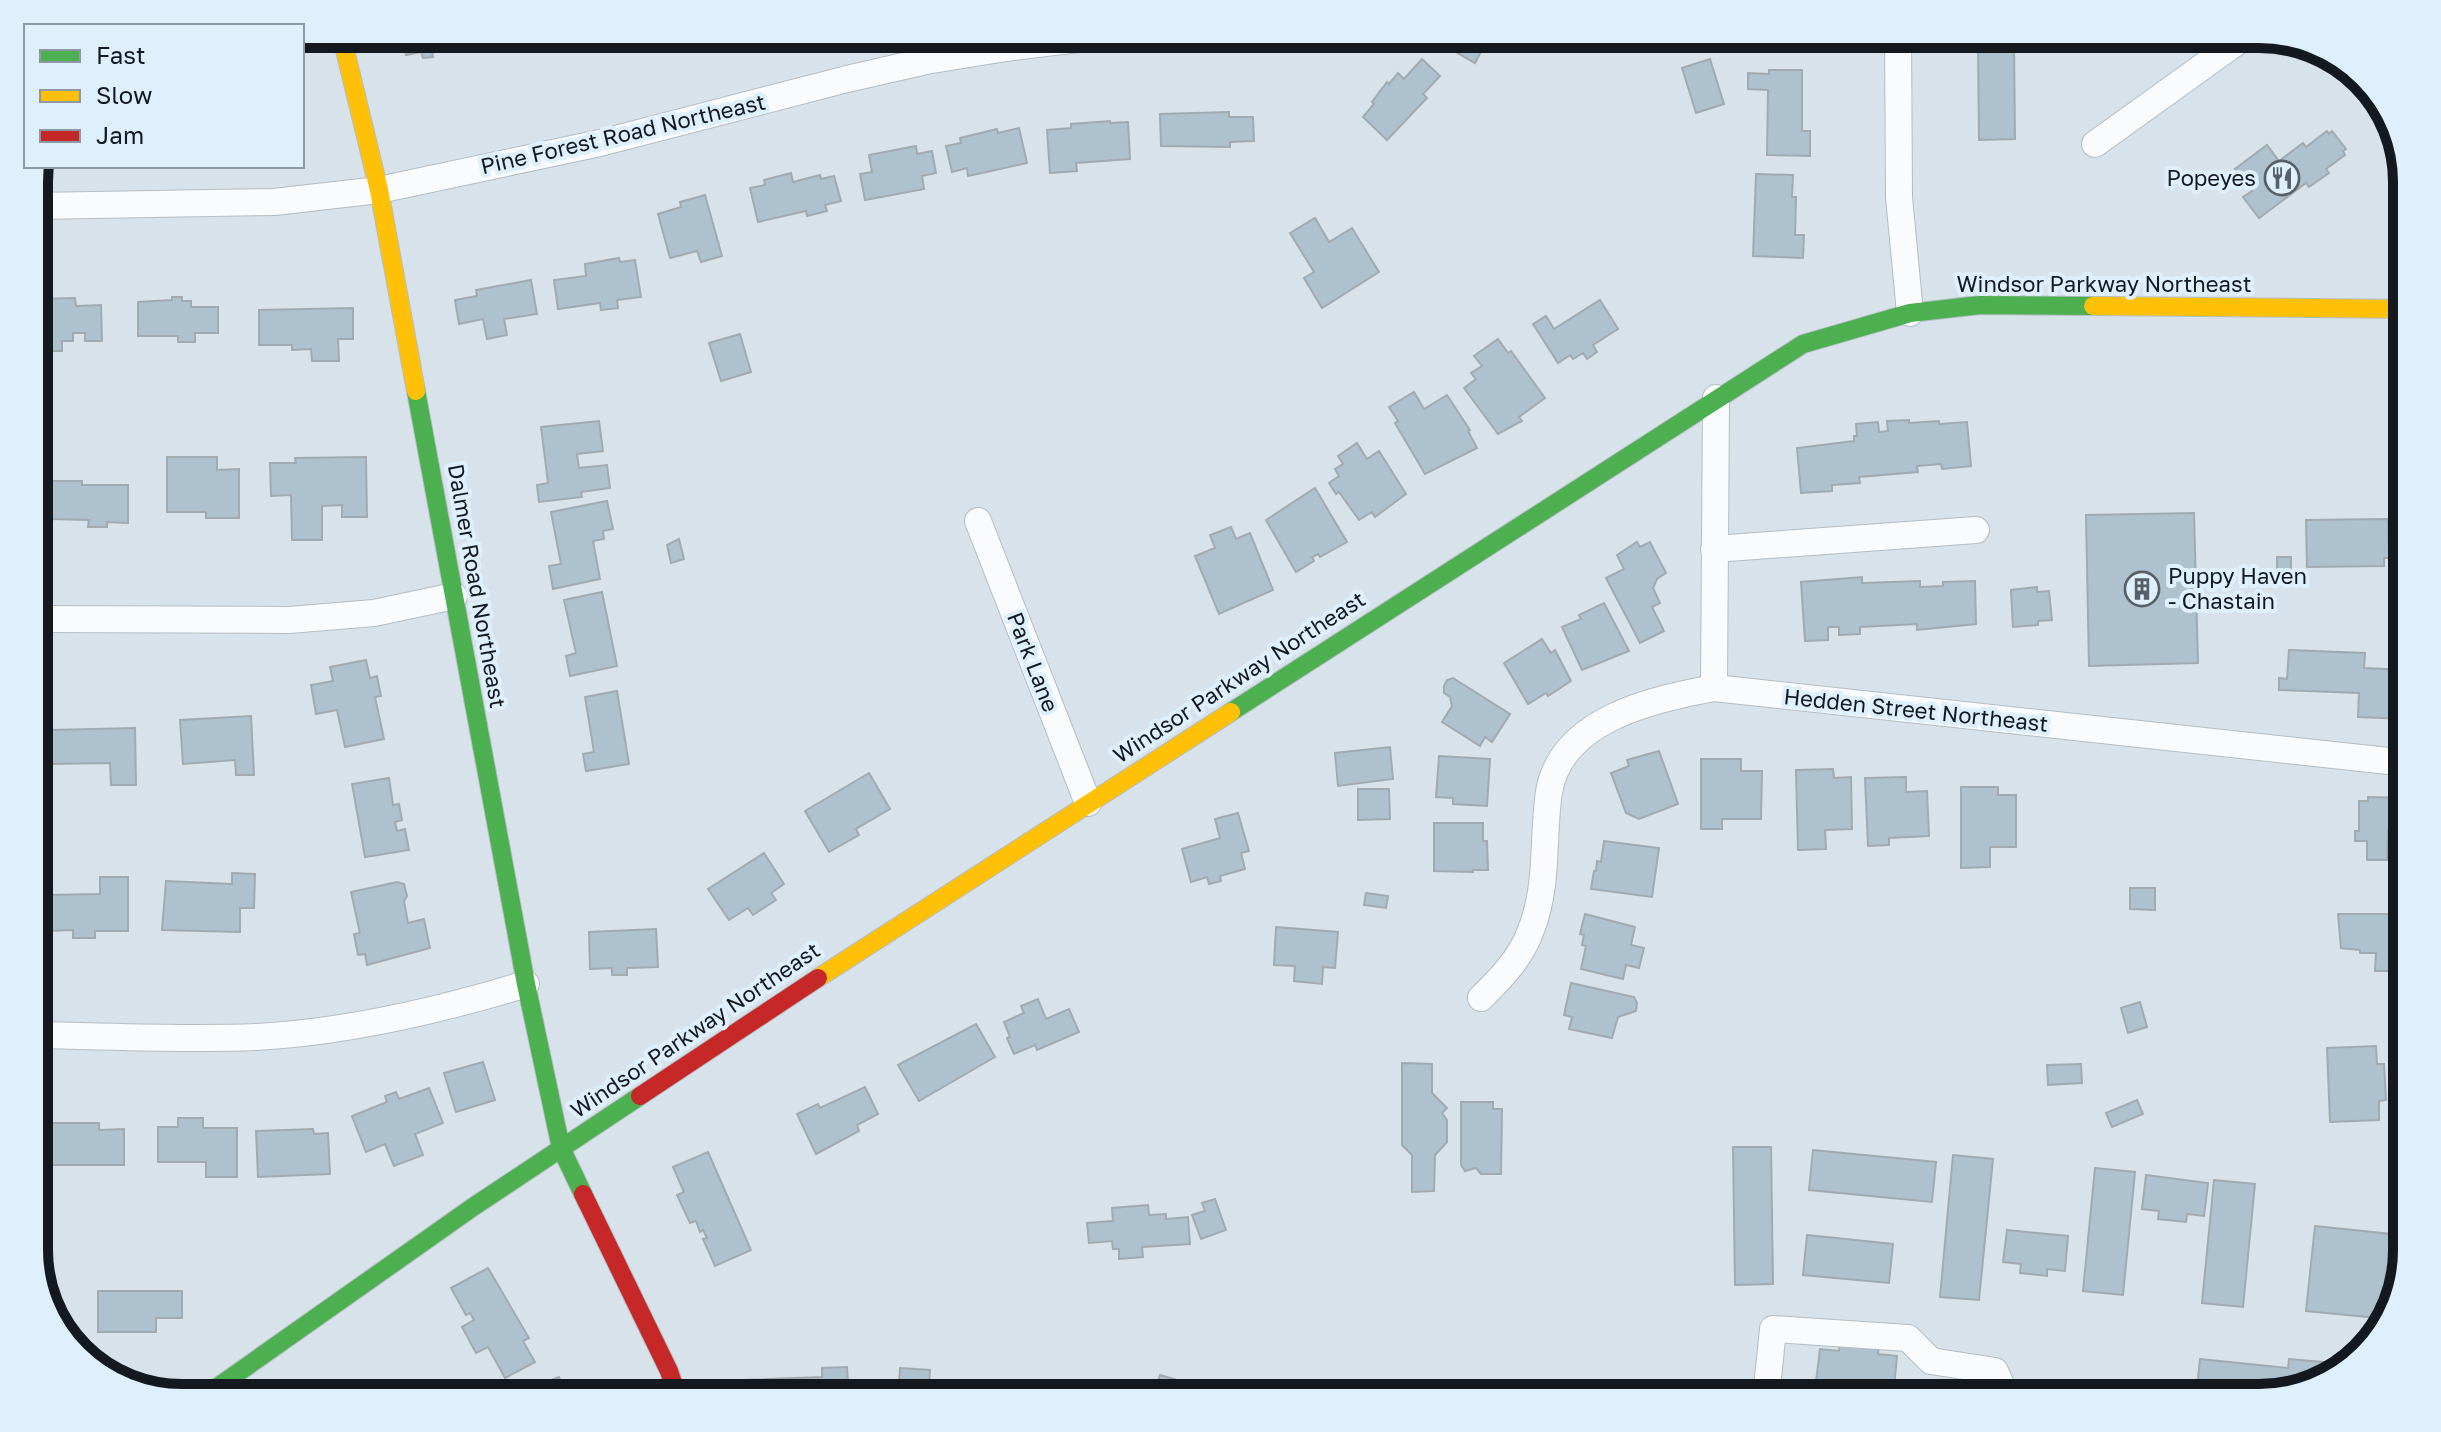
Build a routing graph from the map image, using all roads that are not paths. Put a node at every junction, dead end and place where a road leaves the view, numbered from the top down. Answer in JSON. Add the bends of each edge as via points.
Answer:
{"nodes":[{"id":1,"x":344,"y":48,"type":"edge"},
{"id":2,"x":1006,"y":48,"type":"edge"},
{"id":3,"x":1898,"y":48,"type":"edge"},
{"id":4,"x":2229,"y":48,"type":"edge"},
{"id":5,"x":2095,"y":144,"type":"dead end"},
{"id":6,"x":379,"y":190,"type":"junction"},
{"id":7,"x":48,"y":206,"type":"edge"},
{"id":8,"x":2393,"y":309,"type":"edge"},
{"id":9,"x":1910,"y":313,"type":"junction"},
{"id":10,"x":1716,"y":398,"type":"junction"},
{"id":11,"x":978,"y":521,"type":"dead end"},
{"id":12,"x":1976,"y":530,"type":"dead end"},
{"id":13,"x":1714,"y":549,"type":"junction"},
{"id":14,"x":454,"y":596,"type":"junction"},
{"id":15,"x":48,"y":619,"type":"edge"},
{"id":16,"x":1714,"y":688,"type":"junction"},
{"id":17,"x":2393,"y":761,"type":"edge"},
{"id":18,"x":1088,"y":803,"type":"junction"},
{"id":19,"x":526,"y":984,"type":"junction"},
{"id":20,"x":1481,"y":998,"type":"dead end"},
{"id":21,"x":48,"y":1035,"type":"edge"},
{"id":22,"x":561,"y":1148,"type":"junction"},
{"id":23,"x":222,"y":1384,"type":"edge"},
{"id":24,"x":673,"y":1384,"type":"edge"},
{"id":25,"x":1767,"y":1384,"type":"edge"},
{"id":26,"x":2001,"y":1384,"type":"edge"}],
"edges":[{"from":1,"to":6,"type":"street","name":"Dalmer Road Northeast"},
{"from":2,"to":6,"type":"street","name":"Pine Forest Road Northeast","via":[[926,61],[600,143]]},
{"from":3,"to":9,"type":"street","via":[[1899,197]]},
{"from":4,"to":5,"type":"street"},
{"from":6,"to":7,"type":"street","name":"Pine Forest Road Northeast","via":[[274,202]]},
{"from":6,"to":14,"type":"street","name":"Dalmer Road Northeast"},
{"from":8,"to":9,"type":"street","name":"Windsor Parkway Northeast","via":[[1980,305]]},
{"from":9,"to":10,"type":"street","name":"Windsor Parkway Northeast","via":[[1803,344]]},
{"from":10,"to":13,"type":"street"},
{"from":10,"to":18,"type":"street","name":"Windsor Parkway Northeast"},
{"from":11,"to":18,"type":"street","name":"Park Lane"},
{"from":12,"to":13,"type":"street"},
{"from":13,"to":16,"type":"street"},
{"from":14,"to":15,"type":"street","via":[[374,613],[289,620]]},
{"from":14,"to":19,"type":"street","name":"Dalmer Road Northeast"},
{"from":16,"to":17,"type":"street","name":"Hedden Street Northeast"},
{"from":16,"to":20,"type":"street","name":"Hedden Street Northeast","via":[[1629,709],[1588,732],[1567,752],[1549,791],[1546,870],[1532,930],[1511,967]]},
{"from":18,"to":22,"type":"street","name":"Windsor Parkway Northeast"},
{"from":19,"to":21,"type":"street","via":[[392,1020],[324,1030],[255,1037]]},
{"from":19,"to":22,"type":"street","name":"Dalmer Road Northeast"},
{"from":22,"to":23,"type":"street","name":"Windsor Parkway Northeast"},
{"from":22,"to":24,"type":"street","name":"Dalmer Road Northeast"},
{"from":25,"to":26,"type":"street","via":[[1773,1329],[1908,1338],[1931,1361],[1995,1371]]}]}
